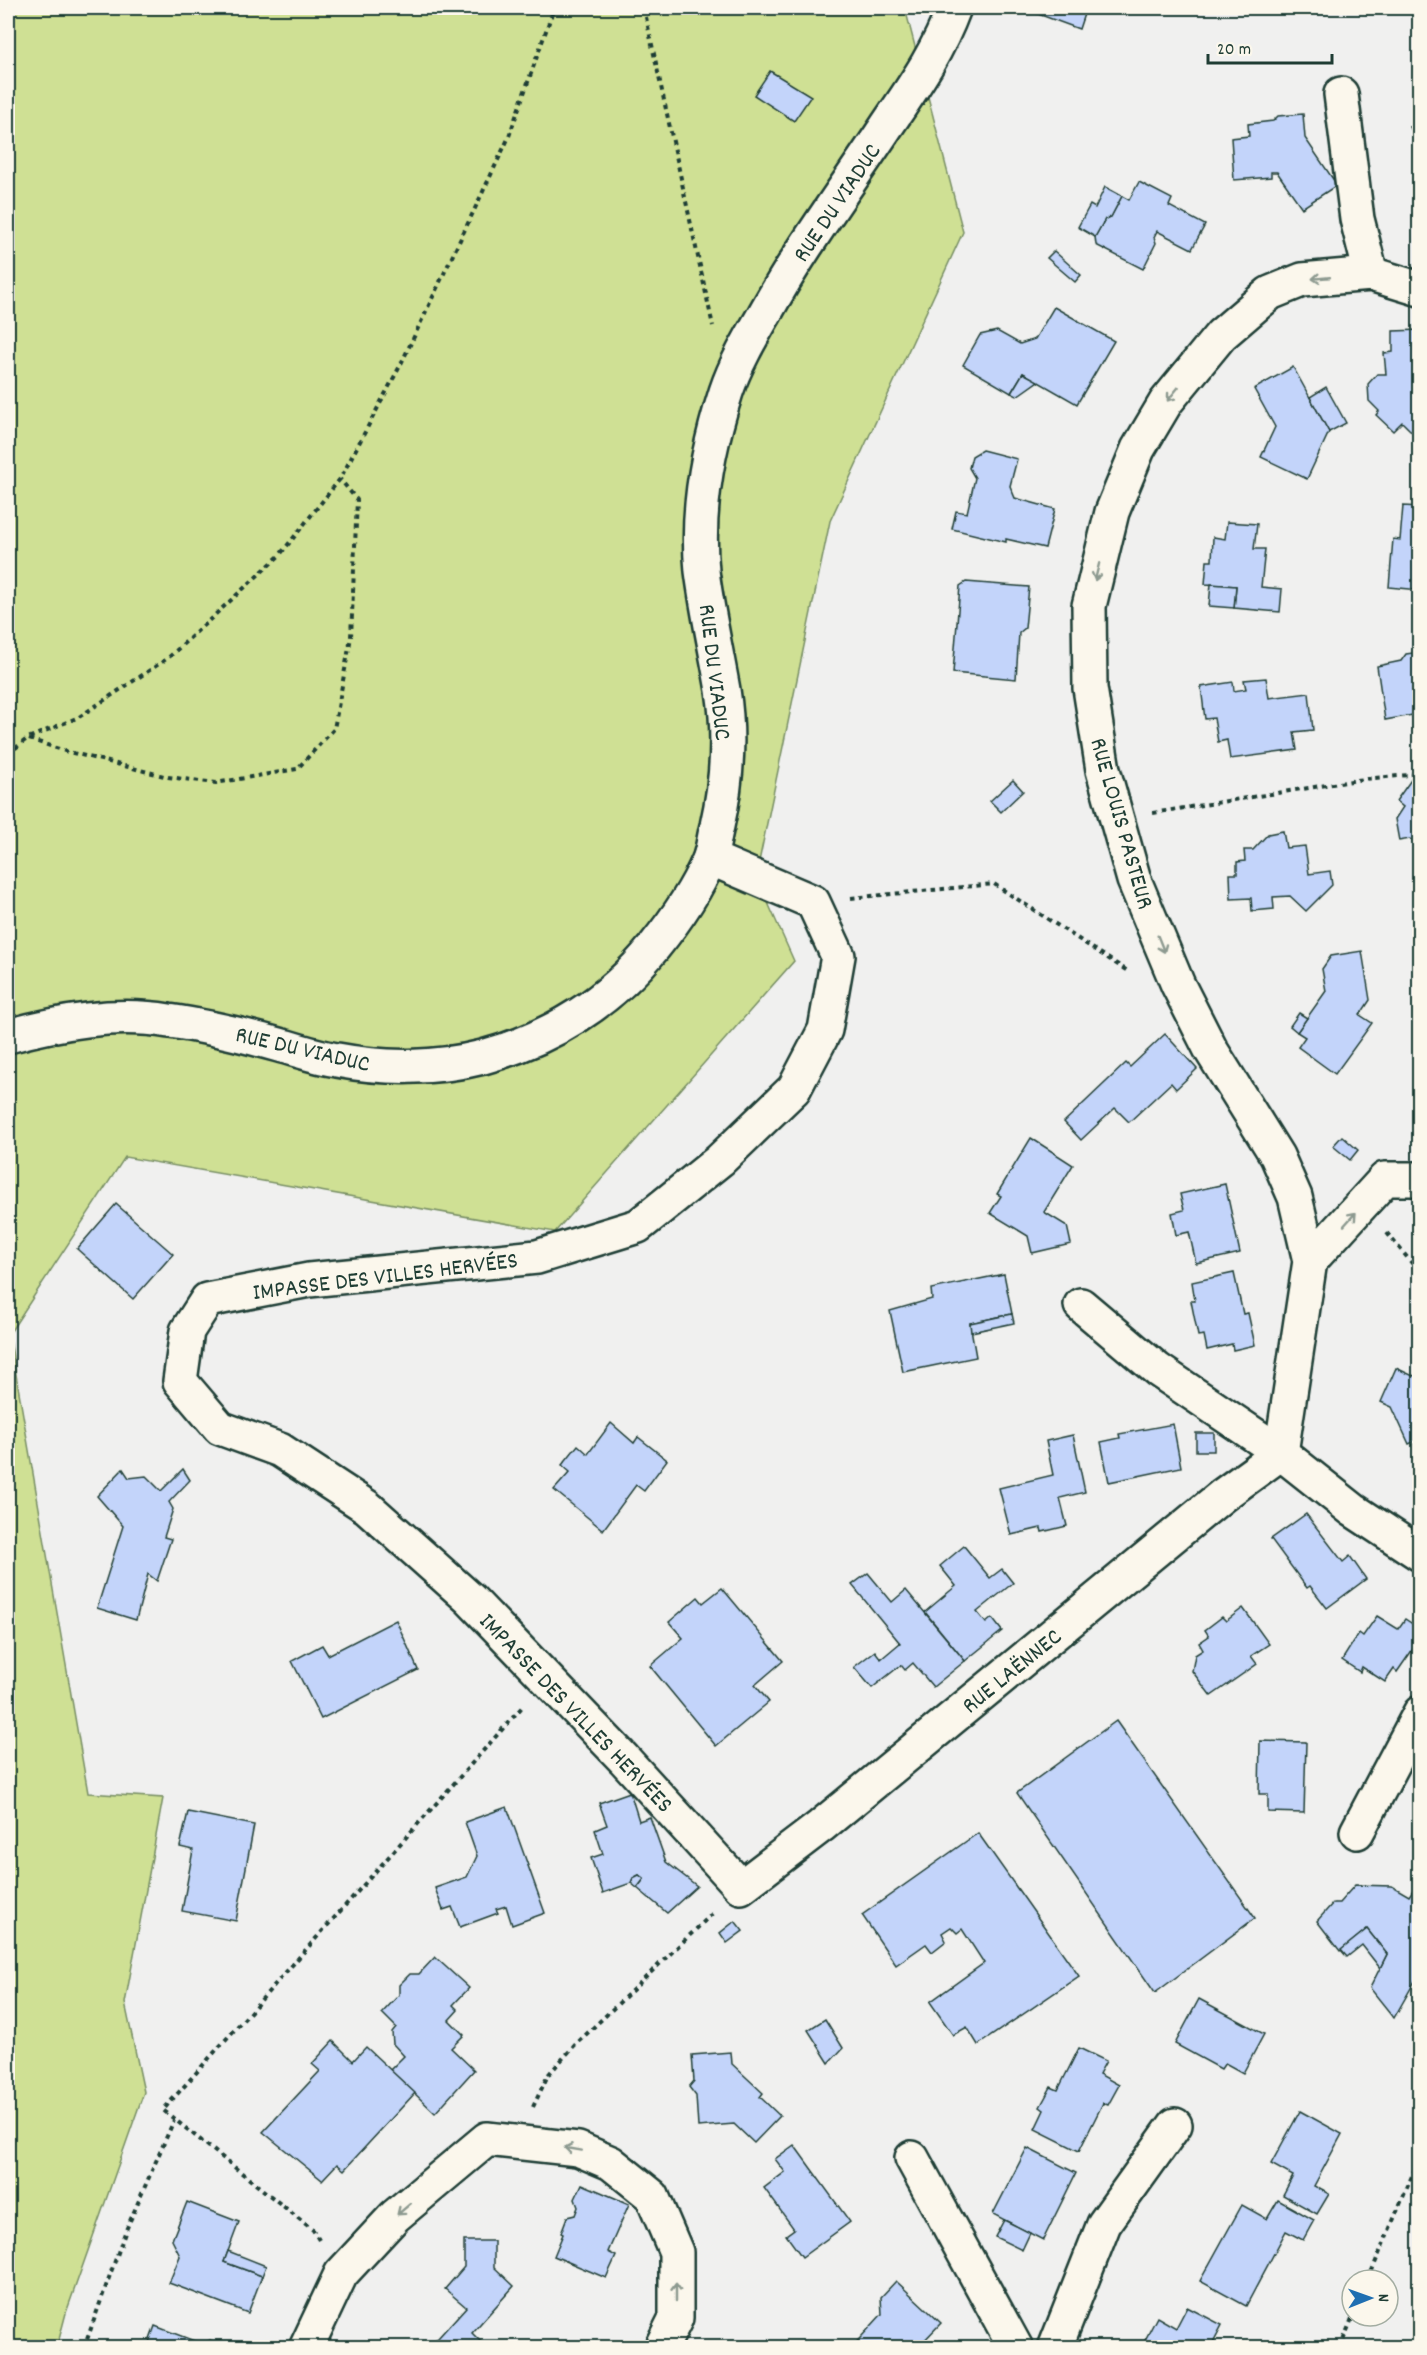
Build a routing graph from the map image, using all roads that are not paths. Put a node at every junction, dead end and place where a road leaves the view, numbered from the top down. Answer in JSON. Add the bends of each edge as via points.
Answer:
{"nodes":[{"id":1,"x":954,"y":8,"type":"edge"},
{"id":2,"x":1341,"y":94,"type":"dead end"},
{"id":3,"x":1371,"y":274,"type":"junction"},
{"id":4,"x":1419,"y":289,"type":"edge"},
{"id":5,"x":710,"y":858,"type":"junction"},
{"id":6,"x":8,"y":1036,"type":"edge"},
{"id":7,"x":1419,"y":1179,"type":"edge"},
{"id":8,"x":1310,"y":1261,"type":"junction"},
{"id":9,"x":1081,"y":1305,"type":"dead end"},
{"id":10,"x":1281,"y":1453,"type":"junction"},
{"id":11,"x":1419,"y":1554,"type":"edge"},
{"id":12,"x":1419,"y":1713,"type":"edge"},
{"id":13,"x":1357,"y":1832,"type":"dead end"},
{"id":14,"x":741,"y":1887,"type":"joint"},
{"id":15,"x":1175,"y":2125,"type":"dead end"},
{"id":16,"x":912,"y":2158,"type":"dead end"},
{"id":17,"x":306,"y":2348,"type":"edge"},
{"id":18,"x":662,"y":2348,"type":"edge"},
{"id":19,"x":1016,"y":2348,"type":"edge"},
{"id":20,"x":1055,"y":2348,"type":"edge"}],
"edges":[{"from":1,"to":5,"type":"street","name":"RUE DU VIADUC","via":[[927,67],[787,274],[727,388],[705,480],[702,517],[702,568],[727,736],[724,795]]},
{"from":2,"to":3,"type":"street","via":[[1357,219]]},
{"from":3,"to":4,"type":"street","name":"RUE LOUIS PASTEUR"},
{"from":3,"to":8,"type":"street","name":"RUE LOUIS PASTEUR","one_way":true,"via":[[1302,280],[1270,293],[1221,335],[1166,402],[1138,449],[1112,512],[1089,606],[1090,688],[1103,770],[1134,880],[1178,985],[1211,1050],[1277,1156],[1295,1197]]},
{"from":5,"to":6,"type":"street","name":"RUE DU VIADUC","via":[[665,933],[615,988],[569,1022],[530,1042],[480,1058],[421,1066],[370,1065],[164,1020],[73,1021]]},
{"from":5,"to":14,"type":"street","name":"IMPASSE DES VILLES HERVÉES","via":[[813,902],[838,956],[825,1030],[794,1089],[720,1160],[638,1226],[537,1257],[309,1280],[207,1300],[187,1331],[180,1381],[220,1428],[280,1450],[367,1507],[470,1599]]},
{"from":8,"to":7,"type":"street","one_way":true,"via":[[1385,1179]]},
{"from":8,"to":10,"type":"street","name":"RUE LOUIS PASTEUR"},
{"from":9,"to":10,"type":"street","via":[[1158,1370]]},
{"from":10,"to":11,"type":"street","via":[[1353,1510]]},
{"from":10,"to":14,"type":"street","name":"RUE LAËNNEC","via":[[1197,1516],[830,1819]]},
{"from":12,"to":13,"type":"street"},
{"from":15,"to":20,"type":"street","via":[[1104,2224]]},
{"from":16,"to":19,"type":"street"},
{"from":18,"to":17,"type":"street","one_way":true,"via":[[676,2318],[676,2252],[652,2196],[610,2163],[578,2149],[487,2139],[395,2216],[341,2274]]}]}
